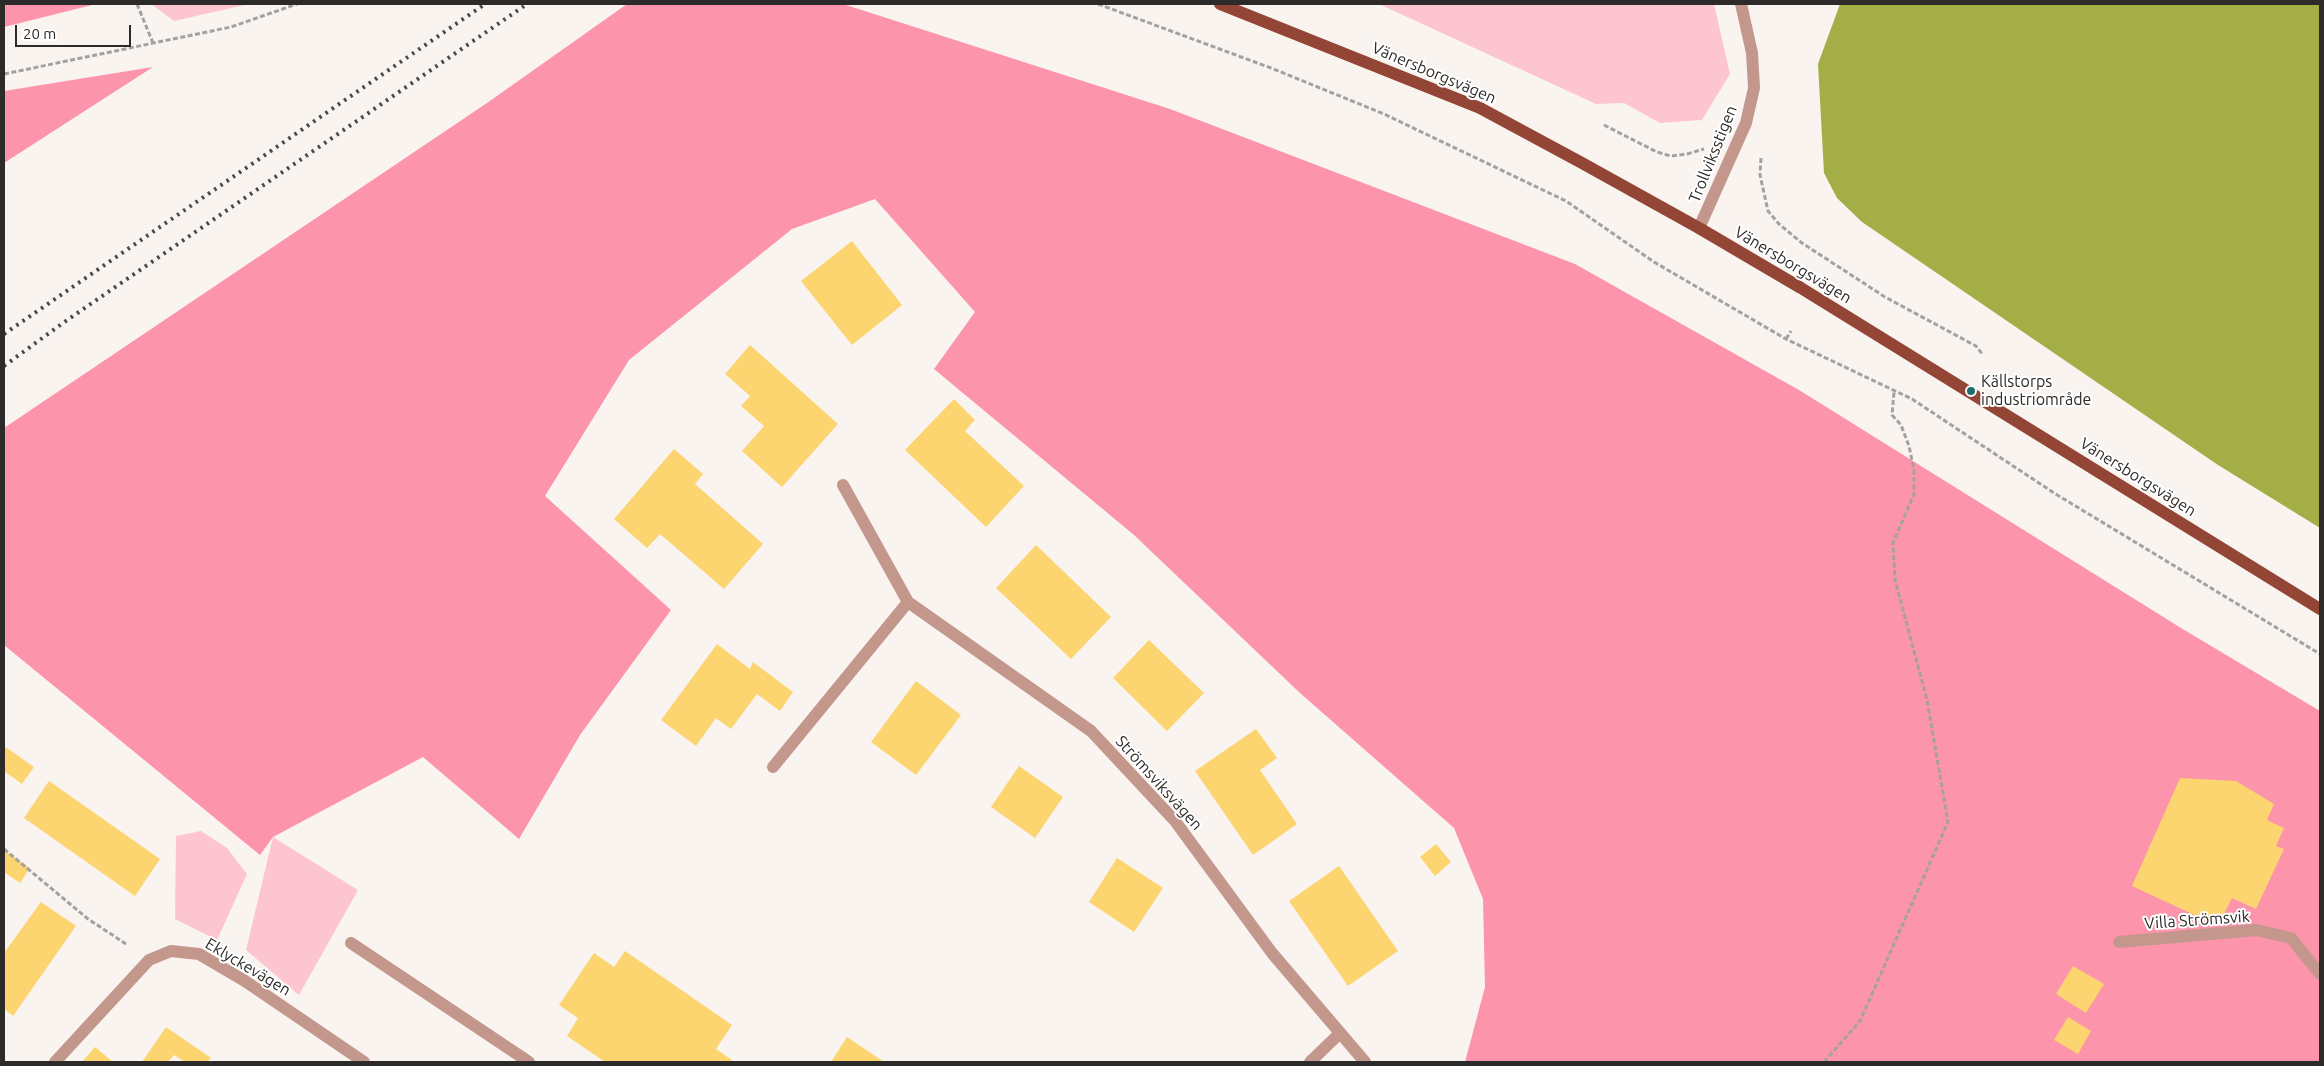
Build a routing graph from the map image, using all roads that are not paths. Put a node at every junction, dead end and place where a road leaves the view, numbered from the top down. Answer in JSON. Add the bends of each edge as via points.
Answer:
{"nodes":[{"id":1,"x":1220,"y":4,"type":"edge"},
{"id":2,"x":1741,"y":4,"type":"edge"},
{"id":3,"x":1699,"y":228,"type":"junction"},
{"id":4,"x":843,"y":485,"type":"dead end"},
{"id":5,"x":908,"y":602,"type":"junction"},
{"id":6,"x":2320,"y":610,"type":"edge"},
{"id":7,"x":773,"y":767,"type":"dead end"},
{"id":8,"x":2119,"y":942,"type":"dead end"},
{"id":9,"x":351,"y":943,"type":"dead end"},
{"id":10,"x":2320,"y":974,"type":"edge"},
{"id":11,"x":1339,"y":1034,"type":"junction"},
{"id":12,"x":55,"y":1062,"type":"edge"},
{"id":13,"x":364,"y":1062,"type":"edge"},
{"id":14,"x":529,"y":1062,"type":"edge"},
{"id":15,"x":1310,"y":1062,"type":"edge"},
{"id":16,"x":1365,"y":1062,"type":"edge"}],
"edges":[{"from":1,"to":3,"type":"main road","name":"Vänersborgsvägen","via":[[1480,108]]},
{"from":2,"to":3,"type":"street","name":"Trollviksstigen","via":[[1752,53],[1754,88],[1746,123]]},
{"from":3,"to":6,"type":"main road","name":"Vänersborgsvägen","via":[[1971,391]]},
{"from":4,"to":5,"type":"street","name":"Strömsviksvägen"},
{"from":5,"to":7,"type":"street"},
{"from":5,"to":11,"type":"street","name":"Strömsviksvägen","via":[[1091,731],[1175,821],[1272,953]]},
{"from":8,"to":10,"type":"street","name":"Villa Strömsvik","via":[[2256,930],[2291,938]]},
{"from":9,"to":14,"type":"street"},
{"from":11,"to":15,"type":"street"},
{"from":11,"to":16,"type":"street","name":"Strömsviksvägen"},
{"from":12,"to":13,"type":"street","name":"Eklyckevägen","via":[[149,960],[171,952],[199,954],[245,981]]}]}
